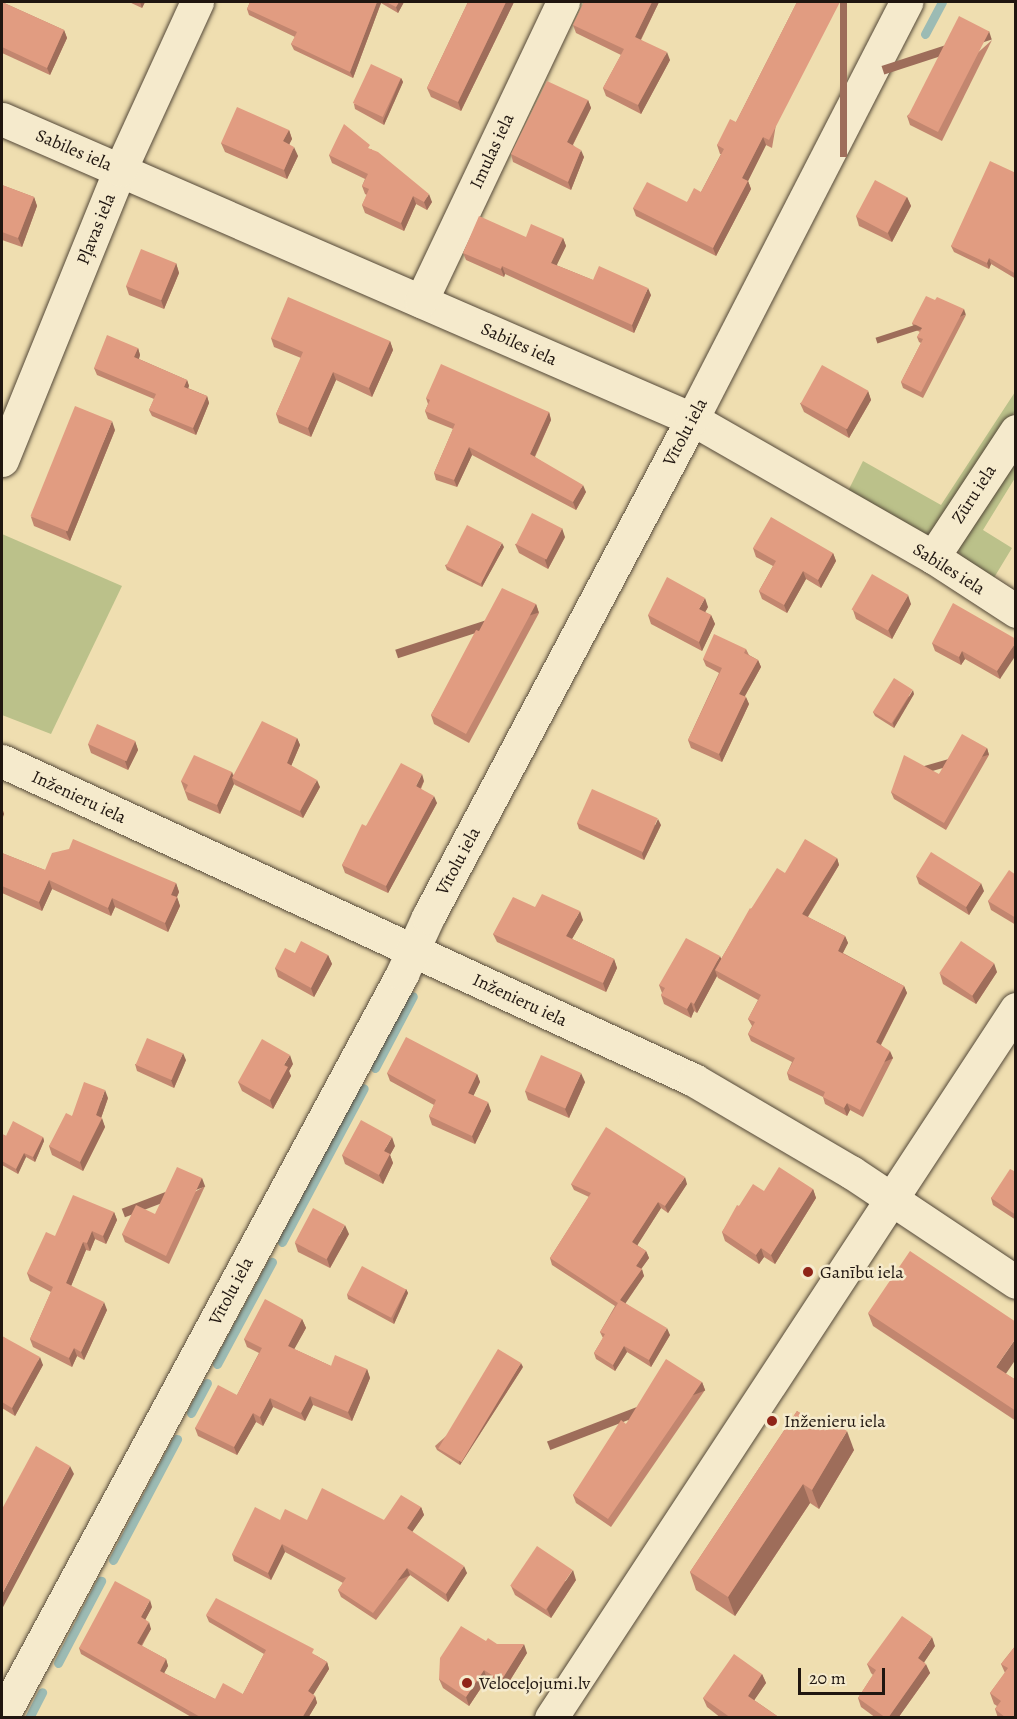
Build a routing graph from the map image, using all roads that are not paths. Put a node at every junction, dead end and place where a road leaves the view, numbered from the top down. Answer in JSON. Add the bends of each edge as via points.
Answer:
{"nodes":[{"id":1,"x":197,"y":2,"type":"edge"},
{"id":2,"x":563,"y":2,"type":"edge"},
{"id":3,"x":906,"y":2,"type":"edge"},
{"id":4,"x":2,"y":119,"type":"edge"},
{"id":5,"x":120,"y":170,"type":"junction"},
{"id":6,"x":421,"y":301,"type":"junction"},
{"id":7,"x":692,"y":419,"type":"junction"},
{"id":8,"x":1016,"y":431,"type":"edge"},
{"id":9,"x":2,"y":460,"type":"edge"},
{"id":10,"x":933,"y":557,"type":"junction"},
{"id":11,"x":1016,"y":611,"type":"edge"},
{"id":12,"x":2,"y":761,"type":"edge"},
{"id":13,"x":412,"y":950,"type":"junction"},
{"id":14,"x":1016,"y":1009,"type":"edge"},
{"id":15,"x":891,"y":1199,"type":"junction"},
{"id":16,"x":1016,"y":1282,"type":"edge"},
{"id":17,"x":2,"y":1717,"type":"edge"},
{"id":18,"x":551,"y":1718,"type":"edge"}],
"edges":[{"from":1,"to":5,"type":"street","name":"Pļavas iela"},
{"from":2,"to":6,"type":"street","name":"Imulas iela"},
{"from":3,"to":7,"type":"street","name":"Vītolu iela"},
{"from":4,"to":5,"type":"street","name":"Sabiles iela"},
{"from":5,"to":6,"type":"street","name":"Sabiles iela"},
{"from":5,"to":9,"type":"street","name":"Pļavas iela"},
{"from":6,"to":7,"type":"street","name":"Sabiles iela"},
{"from":7,"to":10,"type":"street","name":"Sabiles iela"},
{"from":7,"to":13,"type":"street","name":"Vītolu iela"},
{"from":8,"to":10,"type":"street","name":"Zūru iela"},
{"from":10,"to":11,"type":"street","name":"Sabiles iela"},
{"from":12,"to":13,"type":"street","name":"Inženieru iela"},
{"from":13,"to":15,"type":"street","name":"Inženieru iela","via":[[694,1080]]},
{"from":13,"to":17,"type":"street","name":"Vītolu iela"},
{"from":14,"to":15,"type":"street"},
{"from":15,"to":16,"type":"street","name":"Inženieru iela"},
{"from":15,"to":18,"type":"street"}]}
